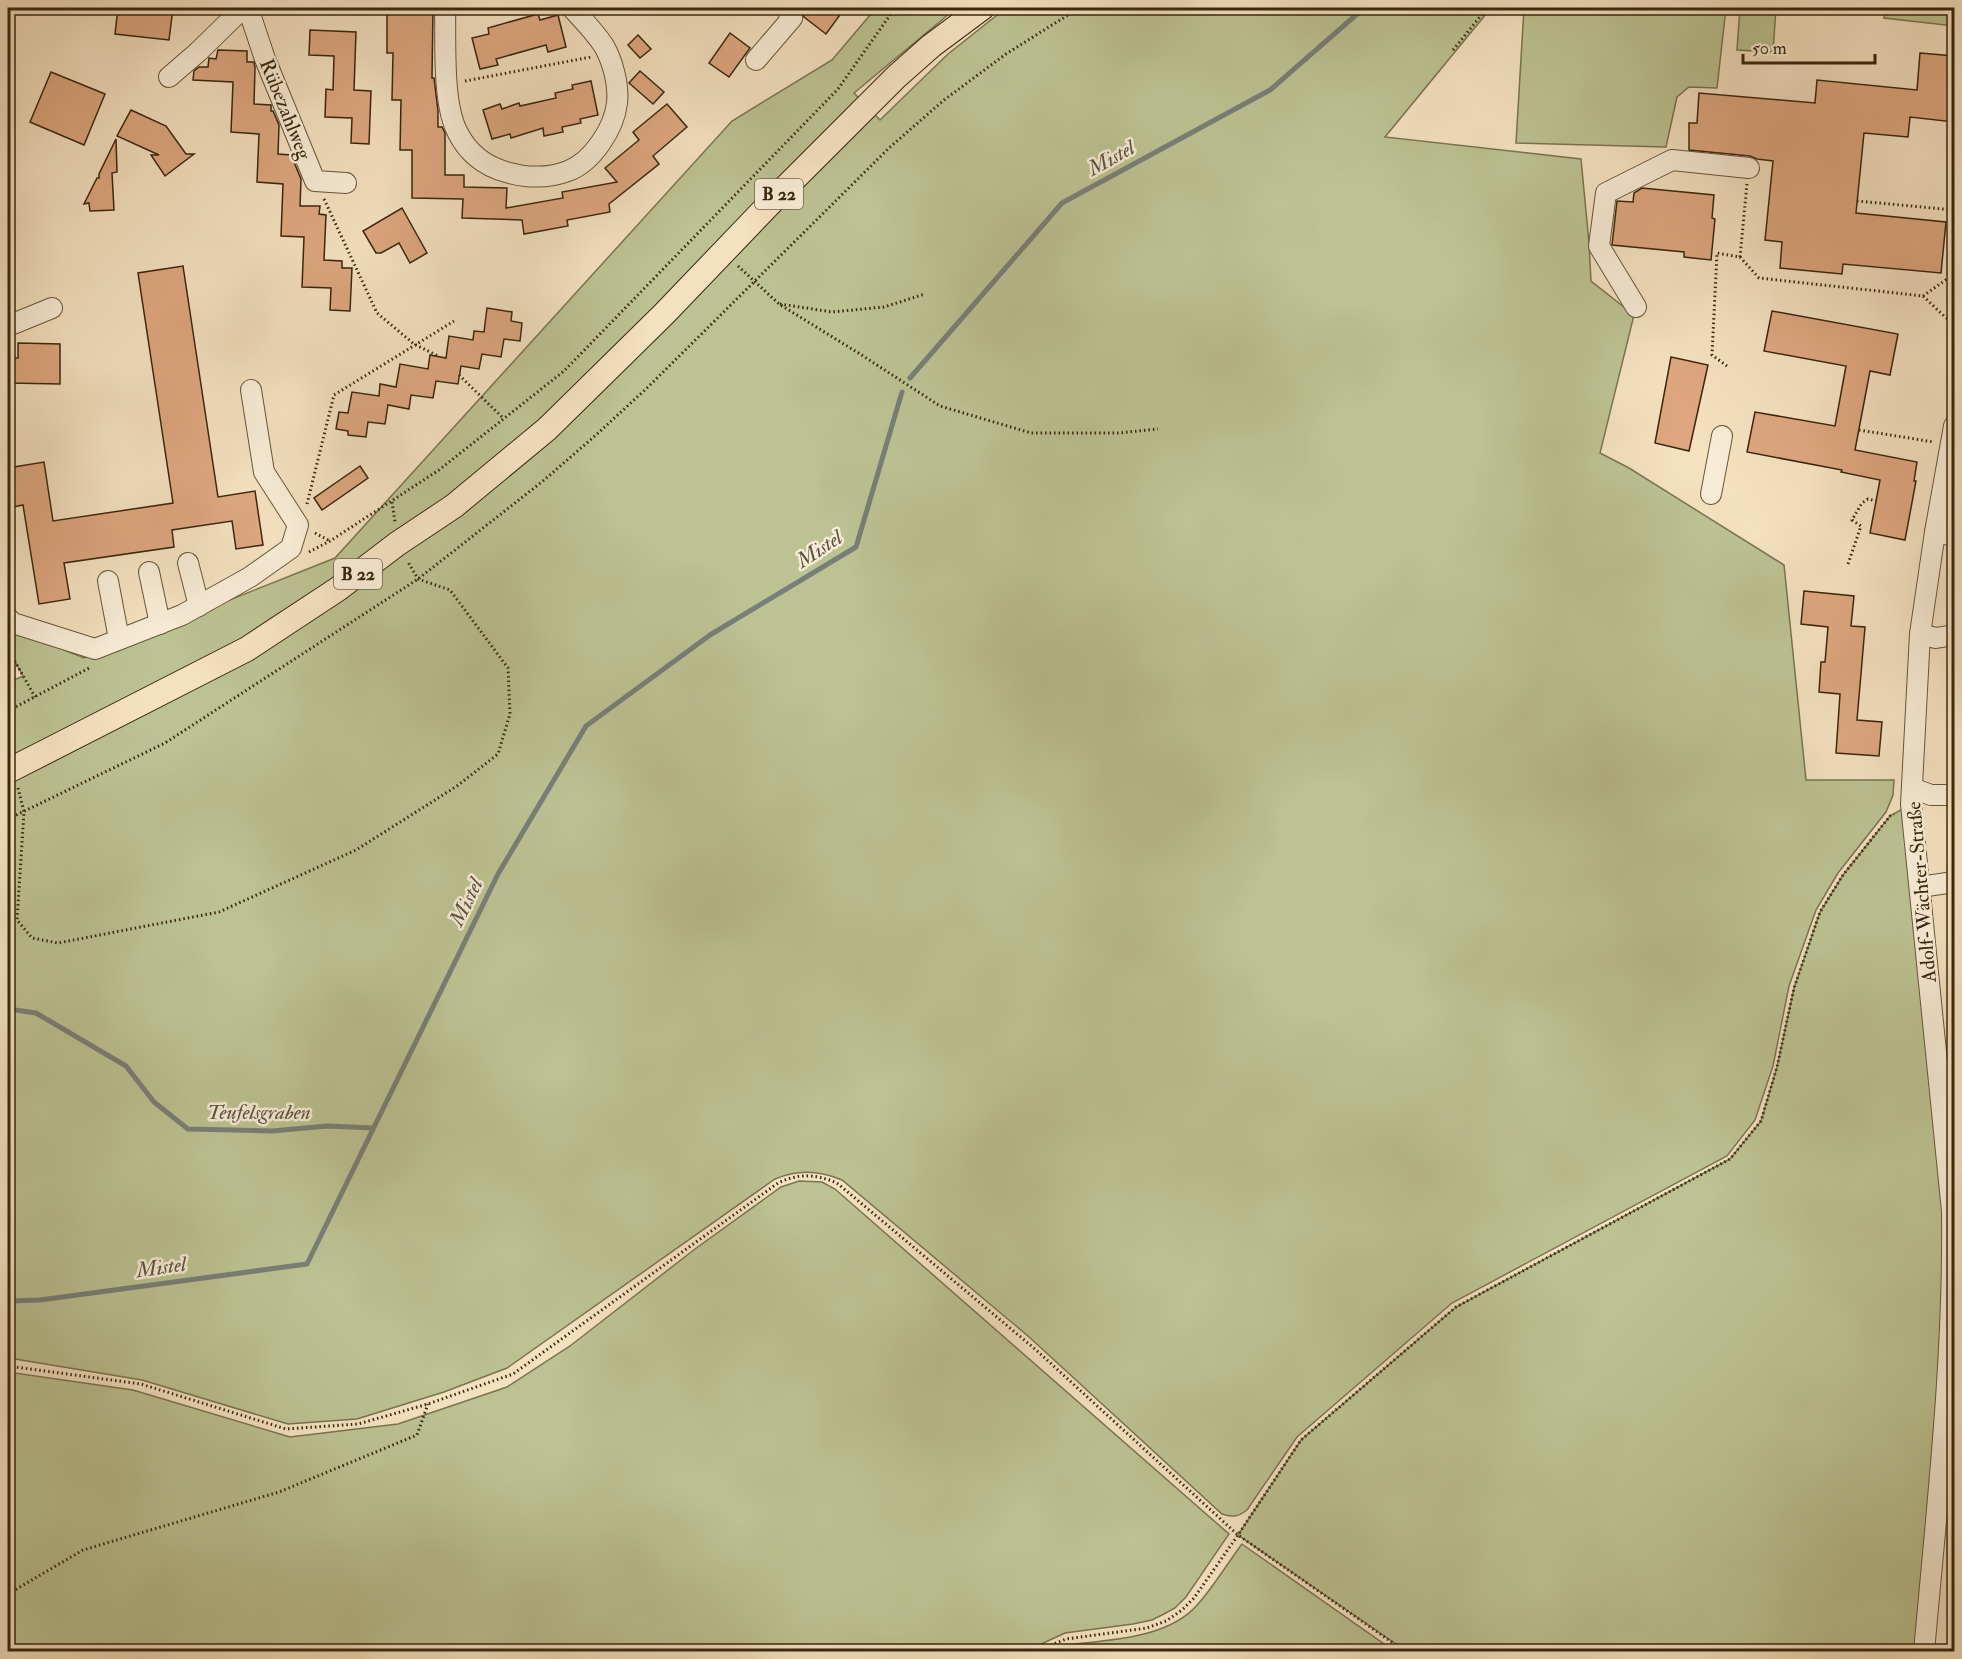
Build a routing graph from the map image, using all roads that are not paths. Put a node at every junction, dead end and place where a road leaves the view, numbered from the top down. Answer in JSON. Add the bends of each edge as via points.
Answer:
{"nodes":[{"id":1,"x":243,"y":8,"type":"edge"},
{"id":2,"x":248,"y":8,"type":"edge"},
{"id":3,"x":445,"y":8,"type":"edge"},
{"id":4,"x":572,"y":8,"type":"edge"},
{"id":5,"x":786,"y":8,"type":"edge"},
{"id":6,"x":982,"y":8,"type":"edge"},
{"id":7,"x":756,"y":60,"type":"dead end"},
{"id":8,"x":169,"y":77,"type":"dead end"},
{"id":9,"x":1749,"y":168,"type":"road end"},
{"id":10,"x":346,"y":183,"type":"dead end"},
{"id":11,"x":1636,"y":307,"type":"dead end"},
{"id":12,"x":52,"y":308,"type":"dead end"},
{"id":13,"x":8,"y":326,"type":"edge"},
{"id":14,"x":251,"y":390,"type":"dead end"},
{"id":15,"x":1953,"y":435,"type":"edge"},
{"id":16,"x":1722,"y":436,"type":"dead end"},
{"id":17,"x":1711,"y":494,"type":"dead end"},
{"id":18,"x":1935,"y":532,"type":"junction"},
{"id":19,"x":1954,"y":536,"type":"edge"},
{"id":20,"x":188,"y":563,"type":"dead end"},
{"id":21,"x":149,"y":572,"type":"dead end"},
{"id":22,"x":108,"y":580,"type":"dead end"},
{"id":23,"x":199,"y":606,"type":"junction"},
{"id":24,"x":8,"y":618,"type":"edge"},
{"id":25,"x":160,"y":624,"type":"junction"},
{"id":26,"x":1920,"y":634,"type":"junction"},
{"id":27,"x":1954,"y":635,"type":"edge"},
{"id":28,"x":119,"y":639,"type":"junction"},
{"id":29,"x":8,"y":771,"type":"edge"},
{"id":30,"x":1954,"y":795,"type":"edge"},
{"id":31,"x":1911,"y":796,"type":"junction"},
{"id":32,"x":1954,"y":882,"type":"edge"},
{"id":33,"x":1920,"y":887,"type":"junction"},
{"id":34,"x":1949,"y":1432,"type":"edge"},
{"id":35,"x":1924,"y":1652,"type":"edge"}],
"edges":[{"from":1,"to":8,"type":"street"},
{"from":2,"to":10,"type":"street","name":"Rübezahlweg","via":[[315,181]]},
{"from":3,"to":4,"type":"street","via":[[450,114],[458,133],[479,159],[493,168],[527,177],[550,177],[586,160],[598,147],[617,104],[607,53]]},
{"from":5,"to":7,"type":"street","via":[[792,18]]},
{"from":6,"to":29,"type":"main road","number":"B 22","via":[[896,77],[547,429],[454,506],[247,649]]},
{"from":9,"to":11,"type":"street","via":[[1672,160],[1606,193],[1599,246]]},
{"from":12,"to":13,"type":"street"},
{"from":14,"to":23,"type":"street","via":[[264,472],[298,525],[291,548]]},
{"from":15,"to":18,"type":"street","name":"Adolf-Wächter-Straße"},
{"from":16,"to":17,"type":"street"},
{"from":18,"to":19,"type":"street"},
{"from":18,"to":26,"type":"street","name":"Adolf-Wächter-Straße"},
{"from":20,"to":23,"type":"street"},
{"from":21,"to":25,"type":"street"},
{"from":22,"to":28,"type":"street"},
{"from":23,"to":25,"type":"street"},
{"from":24,"to":28,"type":"street","via":[[13,623],[95,649]]},
{"from":25,"to":28,"type":"street"},
{"from":26,"to":27,"type":"street","via":[[1936,638]]},
{"from":26,"to":31,"type":"street","name":"Adolf-Wächter-Straße"},
{"from":30,"to":31,"type":"street"},
{"from":31,"to":33,"type":"street","name":"Adolf-Wächter-Straße"},
{"from":32,"to":33,"type":"street"},
{"from":33,"to":34,"type":"street","name":"Adolf-Wächter-Straße","via":[[1952,1211]]},
{"from":34,"to":35,"type":"street","name":"Adolf-Wächter-Straße"}]}
